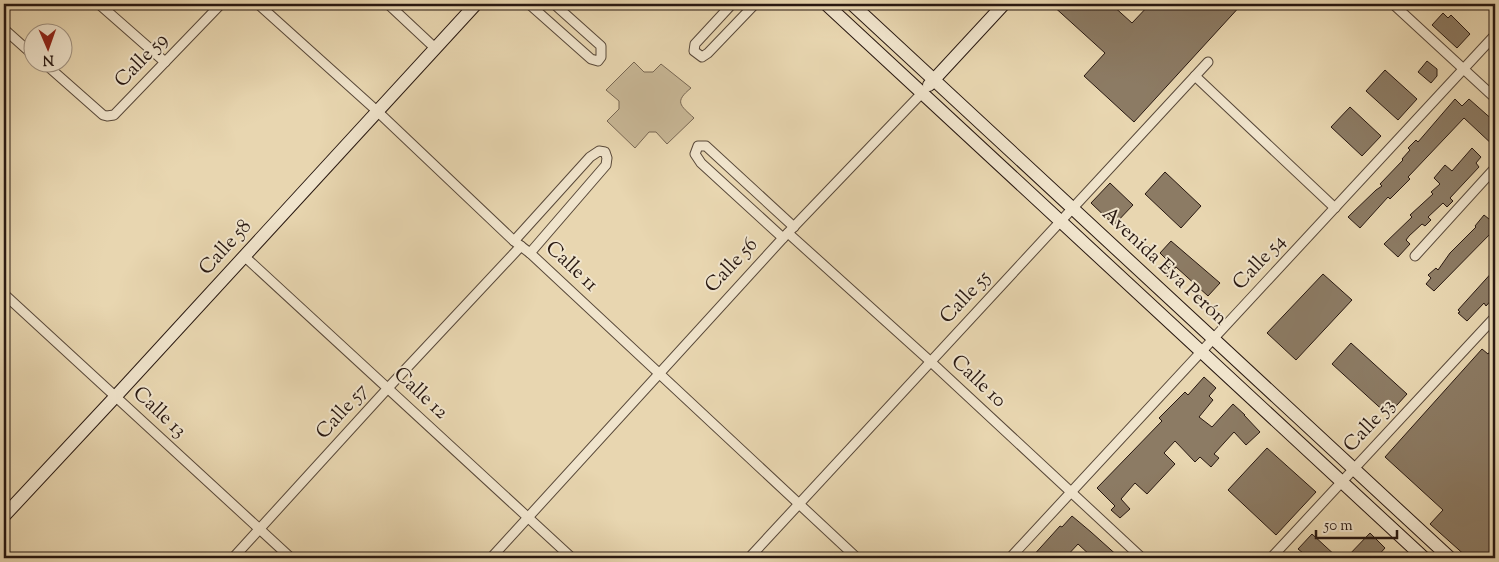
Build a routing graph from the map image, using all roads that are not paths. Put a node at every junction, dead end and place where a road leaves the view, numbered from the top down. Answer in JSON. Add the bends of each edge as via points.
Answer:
{"nodes":[{"id":1,"x":99,"y":4,"type":"edge"},
{"id":2,"x":221,"y":4,"type":"edge"},
{"id":3,"x":258,"y":4,"type":"edge"},
{"id":4,"x":388,"y":4,"type":"edge"},
{"id":5,"x":476,"y":4,"type":"edge"},
{"id":6,"x":529,"y":4,"type":"edge"},
{"id":7,"x":554,"y":4,"type":"edge"},
{"id":8,"x":732,"y":4,"type":"edge"},
{"id":9,"x":754,"y":4,"type":"edge"},
{"id":10,"x":826,"y":4,"type":"edge"},
{"id":11,"x":852,"y":4,"type":"edge"},
{"id":12,"x":1004,"y":4,"type":"edge"},
{"id":13,"x":1393,"y":4,"type":"edge"},
{"id":14,"x":4,"y":29,"type":"edge"},
{"id":15,"x":1495,"y":34,"type":"edge"},
{"id":16,"x":22,"y":45,"type":"edge"},
{"id":17,"x":435,"y":48,"type":"junction"},
{"id":18,"x":164,"y":62,"type":"junction"},
{"id":19,"x":1208,"y":62,"type":"dead end"},
{"id":20,"x":1464,"y":69,"type":"junction"},
{"id":21,"x":55,"y":72,"type":"edge"},
{"id":22,"x":1195,"y":76,"type":"junction"},
{"id":23,"x":934,"y":79,"type":"junction"},
{"id":24,"x":922,"y":93,"type":"junction"},
{"id":25,"x":1495,"y":98,"type":"edge"},
{"id":26,"x":377,"y":111,"type":"junction"},
{"id":27,"x":1495,"y":168,"type":"edge"},
{"id":28,"x":1073,"y":208,"type":"junction"},
{"id":29,"x":1334,"y":208,"type":"junction"},
{"id":30,"x":1061,"y":221,"type":"junction"},
{"id":31,"x":789,"y":232,"type":"junction"},
{"id":32,"x":518,"y":243,"type":"junction"},
{"id":33,"x":530,"y":253,"type":"junction"},
{"id":34,"x":244,"y":256,"type":"junction"},
{"id":35,"x":1415,"y":256,"type":"dead end"},
{"id":36,"x":4,"y":294,"type":"edge"},
{"id":37,"x":1495,"y":317,"type":"edge"},
{"id":38,"x":1214,"y":339,"type":"junction"},
{"id":39,"x":1201,"y":352,"type":"junction"},
{"id":40,"x":931,"y":362,"type":"junction"},
{"id":41,"x":659,"y":373,"type":"junction"},
{"id":42,"x":388,"y":388,"type":"junction"},
{"id":43,"x":116,"y":396,"type":"junction"},
{"id":44,"x":1354,"y":469,"type":"junction"},
{"id":45,"x":1342,"y":482,"type":"junction"},
{"id":46,"x":1071,"y":493,"type":"junction"},
{"id":47,"x":799,"y":504,"type":"junction"},
{"id":48,"x":4,"y":516,"type":"edge"},
{"id":49,"x":529,"y":518,"type":"junction"},
{"id":50,"x":260,"y":529,"type":"junction"},
{"id":51,"x":4,"y":554,"type":"edge"},
{"id":52,"x":9,"y":558,"type":"edge"},
{"id":53,"x":233,"y":558,"type":"edge"},
{"id":54,"x":291,"y":558,"type":"edge"},
{"id":55,"x":491,"y":558,"type":"edge"},
{"id":56,"x":572,"y":558,"type":"edge"},
{"id":57,"x":749,"y":558,"type":"edge"},
{"id":58,"x":858,"y":558,"type":"edge"},
{"id":59,"x":1010,"y":558,"type":"edge"},
{"id":60,"x":1142,"y":558,"type":"edge"},
{"id":61,"x":1271,"y":558,"type":"edge"},
{"id":62,"x":1424,"y":558,"type":"edge"},
{"id":63,"x":1450,"y":558,"type":"edge"}],
"edges":[{"from":1,"to":18,"type":"street"},
{"from":2,"to":18,"type":"street","name":"Calle 59"},
{"from":3,"to":26,"type":"street","name":"Calle 11"},
{"from":4,"to":17,"type":"street"},
{"from":5,"to":17,"type":"main road","name":"Calle 58"},
{"from":6,"to":7,"type":"street","via":[[598,61],[600,46]]},
{"from":8,"to":9,"type":"street","via":[[695,44],[694,51],[702,57]]},
{"from":10,"to":24,"type":"main road","name":"Avenida Eva Perón"},
{"from":11,"to":23,"type":"main road","name":"Avenida Eva Perón"},
{"from":12,"to":23,"type":"main road","name":"Calle 56"},
{"from":13,"to":20,"type":"street"},
{"from":14,"to":16,"type":"street"},
{"from":15,"to":20,"type":"street","name":"Calle 54"},
{"from":17,"to":26,"type":"main road","name":"Calle 58"},
{"from":18,"to":21,"type":"street","name":"Calle 59","via":[[114,115],[107,116]]},
{"from":19,"to":22,"type":"street","name":"Calle 55"},
{"from":20,"to":25,"type":"street"},
{"from":20,"to":29,"type":"street","name":"Calle 54"},
{"from":22,"to":28,"type":"street","name":"Calle 55"},
{"from":22,"to":29,"type":"street"},
{"from":23,"to":24,"type":"main road","name":"Calle 56"},
{"from":23,"to":28,"type":"main road","name":"Avenida Eva Perón"},
{"from":24,"to":30,"type":"main road","name":"Avenida Eva Perón"},
{"from":24,"to":31,"type":"street","name":"Calle 56"},
{"from":26,"to":32,"type":"street","name":"Calle 11"},
{"from":26,"to":34,"type":"main road","name":"Calle 58"},
{"from":27,"to":35,"type":"street"},
{"from":28,"to":30,"type":"street","name":"Calle 55"},
{"from":28,"to":38,"type":"main road","name":"Avenida Eva Perón"},
{"from":29,"to":38,"type":"street","name":"Calle 54"},
{"from":30,"to":39,"type":"main road","name":"Avenida Eva Perón"},
{"from":30,"to":40,"type":"street","name":"Calle 55"},
{"from":31,"to":31,"type":"street","name":"Calle 10","via":[[706,146],[698,146],[695,154],[701,163]]},
{"from":31,"to":40,"type":"street","name":"Calle 10"},
{"from":31,"to":41,"type":"street","name":"Calle 56"},
{"from":32,"to":33,"type":"street","name":"Calle 11"},
{"from":32,"to":33,"type":"street","name":"Calle 57","via":[[590,157],[599,151],[605,152],[606,165]]},
{"from":32,"to":42,"type":"street","name":"Calle 57"},
{"from":33,"to":41,"type":"street","name":"Calle 11"},
{"from":34,"to":42,"type":"street","name":"Calle 12"},
{"from":34,"to":43,"type":"main road","name":"Calle 58"},
{"from":36,"to":43,"type":"street","name":"Calle 13"},
{"from":37,"to":44,"type":"street","name":"Calle 53"},
{"from":38,"to":39,"type":"street","name":"Calle 54"},
{"from":38,"to":44,"type":"main road","name":"Avenida Eva Perón"},
{"from":39,"to":45,"type":"main road","name":"Avenida Eva Perón"},
{"from":39,"to":46,"type":"street","name":"Calle 54"},
{"from":40,"to":46,"type":"street","name":"Calle 10"},
{"from":40,"to":47,"type":"street","name":"Calle 55"},
{"from":41,"to":47,"type":"street","name":"Calle 11"},
{"from":41,"to":49,"type":"street","name":"Calle 56"},
{"from":42,"to":49,"type":"street","name":"Calle 12"},
{"from":42,"to":50,"type":"street","name":"Calle 57"},
{"from":43,"to":48,"type":"main road","name":"Calle 58"},
{"from":43,"to":50,"type":"street","name":"Calle 13"},
{"from":44,"to":45,"type":"street","name":"Calle 53"},
{"from":44,"to":63,"type":"main road","name":"Avenida Eva Perón"},
{"from":45,"to":61,"type":"street","name":"Calle 53"},
{"from":45,"to":62,"type":"main road","name":"Avenida Eva Perón"},
{"from":46,"to":59,"type":"street","name":"Calle 54"},
{"from":46,"to":60,"type":"street","name":"Calle 10"},
{"from":47,"to":57,"type":"street","name":"Calle 55"},
{"from":47,"to":58,"type":"street","name":"Calle 11"},
{"from":49,"to":55,"type":"street","name":"Calle 56"},
{"from":49,"to":56,"type":"street","name":"Calle 12"},
{"from":50,"to":53,"type":"street","name":"Calle 57"},
{"from":50,"to":54,"type":"street","name":"Calle 13"},
{"from":51,"to":52,"type":"street"}]}
